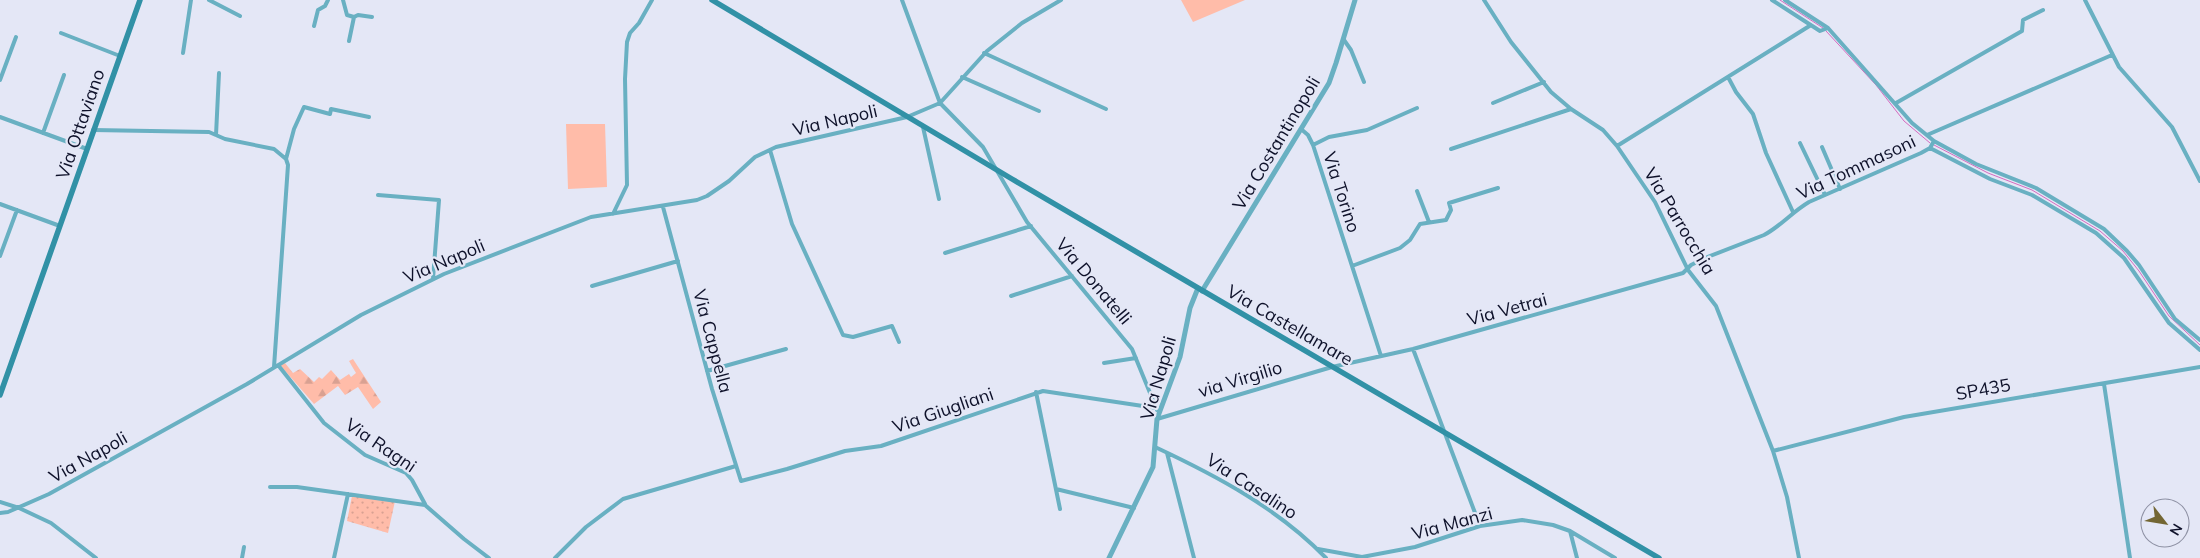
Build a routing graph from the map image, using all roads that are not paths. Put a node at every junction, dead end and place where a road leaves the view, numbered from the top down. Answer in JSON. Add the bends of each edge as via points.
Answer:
{"nodes":[{"id":1,"x":140,"y":0,"type":"edge"},
{"id":2,"x":191,"y":0,"type":"edge"},
{"id":3,"x":211,"y":0,"type":"edge"},
{"id":4,"x":328,"y":0,"type":"edge"},
{"id":5,"x":343,"y":0,"type":"edge"},
{"id":6,"x":652,"y":0,"type":"edge"},
{"id":7,"x":712,"y":0,"type":"edge"},
{"id":8,"x":902,"y":0,"type":"edge"},
{"id":9,"x":1060,"y":0,"type":"edge"},
{"id":10,"x":1355,"y":0,"type":"edge"},
{"id":11,"x":1484,"y":0,"type":"edge"},
{"id":12,"x":1772,"y":0,"type":"edge"},
{"id":13,"x":1785,"y":0,"type":"edge"},
{"id":14,"x":2085,"y":0,"type":"edge"},
{"id":15,"x":2043,"y":10,"type":"dead end"},
{"id":16,"x":240,"y":16,"type":"dead end"},
{"id":17,"x":354,"y":17,"type":"junction"},
{"id":18,"x":372,"y":17,"type":"dead end"},
{"id":19,"x":1811,"y":25,"type":"junction"},
{"id":20,"x":314,"y":26,"type":"dead end"},
{"id":21,"x":1826,"y":29,"type":"junction"},
{"id":22,"x":61,"y":33,"type":"dead end"},
{"id":23,"x":16,"y":38,"type":"dead end"},
{"id":24,"x":1344,"y":40,"type":"junction"},
{"id":25,"x":349,"y":41,"type":"dead end"},
{"id":26,"x":183,"y":53,"type":"dead end"},
{"id":27,"x":984,"y":53,"type":"junction"},
{"id":28,"x":2112,"y":55,"type":"junction"},
{"id":29,"x":120,"y":56,"type":"junction"},
{"id":30,"x":219,"y":73,"type":"dead end"},
{"id":31,"x":64,"y":75,"type":"dead end"},
{"id":32,"x":962,"y":77,"type":"junction"},
{"id":33,"x":1728,"y":77,"type":"junction"},
{"id":34,"x":0,"y":80,"type":"edge"},
{"id":35,"x":1364,"y":82,"type":"dead end"},
{"id":36,"x":1544,"y":82,"type":"junction"},
{"id":37,"x":940,"y":103,"type":"junction"},
{"id":38,"x":1493,"y":103,"type":"dead end"},
{"id":39,"x":1896,"y":103,"type":"junction"},
{"id":40,"x":1417,"y":108,"type":"dead end"},
{"id":41,"x":1106,"y":109,"type":"dead end"},
{"id":42,"x":1571,"y":109,"type":"junction"},
{"id":43,"x":1039,"y":111,"type":"dead end"},
{"id":44,"x":0,"y":117,"type":"edge"},
{"id":45,"x":369,"y":117,"type":"dead end"},
{"id":46,"x":907,"y":117,"type":"junction"},
{"id":47,"x":923,"y":127,"type":"junction"},
{"id":48,"x":1301,"y":129,"type":"junction"},
{"id":49,"x":93,"y":130,"type":"junction"},
{"id":50,"x":43,"y":133,"type":"junction"},
{"id":51,"x":216,"y":135,"type":"junction"},
{"id":52,"x":1927,"y":135,"type":"junction"},
{"id":53,"x":1800,"y":143,"type":"dead end"},
{"id":54,"x":1932,"y":144,"type":"junction"},
{"id":55,"x":1313,"y":145,"type":"junction"},
{"id":56,"x":1617,"y":146,"type":"junction"},
{"id":57,"x":1822,"y":147,"type":"dead end"},
{"id":58,"x":87,"y":149,"type":"junction"},
{"id":59,"x":1451,"y":149,"type":"dead end"},
{"id":60,"x":770,"y":150,"type":"junction"},
{"id":61,"x":286,"y":159,"type":"junction"},
{"id":62,"x":999,"y":171,"type":"junction"},
{"id":63,"x":2200,"y":180,"type":"edge"},
{"id":64,"x":1498,"y":188,"type":"dead end"},
{"id":65,"x":1840,"y":189,"type":"junction"},
{"id":66,"x":1418,"y":191,"type":"dead end"},
{"id":67,"x":378,"y":195,"type":"dead end"},
{"id":68,"x":1825,"y":195,"type":"junction"},
{"id":69,"x":939,"y":199,"type":"dead end"},
{"id":70,"x":0,"y":204,"type":"edge"},
{"id":71,"x":663,"y":207,"type":"junction"},
{"id":72,"x":18,"y":210,"type":"junction"},
{"id":73,"x":1793,"y":212,"type":"junction"},
{"id":74,"x":613,"y":214,"type":"junction"},
{"id":75,"x":1429,"y":222,"type":"junction"},
{"id":76,"x":60,"y":226,"type":"junction"},
{"id":77,"x":1031,"y":226,"type":"junction"},
{"id":78,"x":2093,"y":226,"type":"junction"},
{"id":79,"x":945,"y":253,"type":"dead end"},
{"id":80,"x":0,"y":256,"type":"edge"},
{"id":81,"x":678,"y":261,"type":"junction"},
{"id":82,"x":1352,"y":266,"type":"junction"},
{"id":83,"x":1688,"y":270,"type":"junction"},
{"id":84,"x":1072,"y":276,"type":"junction"},
{"id":85,"x":433,"y":279,"type":"junction"},
{"id":86,"x":592,"y":286,"type":"dead end"},
{"id":87,"x":1200,"y":289,"type":"junction"},
{"id":88,"x":1011,"y":296,"type":"dead end"},
{"id":89,"x":2200,"y":340,"type":"edge"},
{"id":90,"x":899,"y":342,"type":"dead end"},
{"id":91,"x":786,"y":349,"type":"dead end"},
{"id":92,"x":1412,"y":350,"type":"junction"},
{"id":93,"x":2200,"y":350,"type":"edge"},
{"id":94,"x":1381,"y":356,"type":"junction"},
{"id":95,"x":1136,"y":358,"type":"junction"},
{"id":96,"x":1104,"y":363,"type":"dead end"},
{"id":97,"x":276,"y":366,"type":"junction"},
{"id":98,"x":2200,"y":366,"type":"edge"},
{"id":99,"x":1332,"y":367,"type":"junction"},
{"id":100,"x":707,"y":370,"type":"junction"},
{"id":101,"x":0,"y":374,"type":"edge"},
{"id":102,"x":7,"y":376,"type":"junction"},
{"id":103,"x":2104,"y":384,"type":"junction"},
{"id":104,"x":1036,"y":392,"type":"junction"},
{"id":105,"x":0,"y":395,"type":"edge"},
{"id":106,"x":1156,"y":408,"type":"junction"},
{"id":107,"x":1158,"y":417,"type":"junction"},
{"id":108,"x":1444,"y":434,"type":"junction"},
{"id":109,"x":1156,"y":447,"type":"junction"},
{"id":110,"x":1773,"y":451,"type":"junction"},
{"id":111,"x":1167,"y":453,"type":"junction"},
{"id":112,"x":736,"y":466,"type":"junction"},
{"id":113,"x":741,"y":481,"type":"joint"},
{"id":114,"x":270,"y":487,"type":"dead end"},
{"id":115,"x":1056,"y":488,"type":"junction"},
{"id":116,"x":348,"y":494,"type":"junction"},
{"id":117,"x":0,"y":502,"type":"edge"},
{"id":118,"x":425,"y":505,"type":"junction"},
{"id":119,"x":18,"y":508,"type":"junction"},
{"id":120,"x":1134,"y":508,"type":"junction"},
{"id":121,"x":1060,"y":509,"type":"dead end"},
{"id":122,"x":0,"y":513,"type":"edge"},
{"id":123,"x":1480,"y":526,"type":"junction"},
{"id":124,"x":1570,"y":531,"type":"junction"},
{"id":125,"x":244,"y":546,"type":"dead end"},
{"id":126,"x":1318,"y":549,"type":"junction"},
{"id":127,"x":96,"y":558,"type":"edge"},
{"id":128,"x":242,"y":558,"type":"edge"},
{"id":129,"x":334,"y":558,"type":"edge"},
{"id":130,"x":489,"y":558,"type":"edge"},
{"id":131,"x":555,"y":558,"type":"edge"},
{"id":132,"x":1109,"y":558,"type":"edge"},
{"id":133,"x":1194,"y":558,"type":"edge"},
{"id":134,"x":1326,"y":558,"type":"edge"},
{"id":135,"x":1577,"y":558,"type":"edge"},
{"id":136,"x":1615,"y":558,"type":"edge"},
{"id":137,"x":1659,"y":558,"type":"edge"},
{"id":138,"x":1799,"y":558,"type":"edge"},
{"id":139,"x":2130,"y":558,"type":"edge"}],
"edges":[{"from":1,"to":29,"type":"main road","name":"Via Ottaviano"},
{"from":2,"to":26,"type":"street"},
{"from":3,"to":16,"type":"street"},
{"from":4,"to":20,"type":"street","via":[[318,10]]},
{"from":5,"to":17,"type":"street","via":[[347,15]]},
{"from":6,"to":74,"type":"street","via":[[627,42],[627,185]]},
{"from":7,"to":46,"type":"main road","name":"Via Castellamare"},
{"from":8,"to":37,"type":"street"},
{"from":9,"to":27,"type":"street","via":[[1022,23]]},
{"from":10,"to":24,"type":"street","name":"Via Costantinopoli"},
{"from":11,"to":36,"type":"street","name":"Via Parrocchia","via":[[1511,42]]},
{"from":12,"to":19,"type":"street"},
{"from":13,"to":21,"type":"street"},
{"from":14,"to":28,"type":"street"},
{"from":15,"to":39,"type":"street","via":[[2022,20],[2022,31]]},
{"from":17,"to":18,"type":"street"},
{"from":17,"to":25,"type":"street"},
{"from":19,"to":21,"type":"street","via":[[1820,31]]},
{"from":19,"to":33,"type":"street"},
{"from":21,"to":39,"type":"street"},
{"from":22,"to":29,"type":"street"},
{"from":23,"to":34,"type":"street"},
{"from":24,"to":35,"type":"street"},
{"from":24,"to":48,"type":"street","name":"Via Costantinopoli","via":[[1328,83]]},
{"from":27,"to":32,"type":"street"},
{"from":27,"to":41,"type":"street"},
{"from":28,"to":52,"type":"street"},
{"from":28,"to":63,"type":"street","via":[[2128,79],[2172,127]]},
{"from":29,"to":49,"type":"main road","name":"Via Ottaviano"},
{"from":30,"to":51,"type":"street"},
{"from":31,"to":50,"type":"street"},
{"from":32,"to":37,"type":"street"},
{"from":32,"to":43,"type":"street"},
{"from":33,"to":56,"type":"street"},
{"from":33,"to":73,"type":"street","via":[[1753,114],[1766,153]]},
{"from":36,"to":38,"type":"street"},
{"from":36,"to":42,"type":"street","name":"Via Parrocchia"},
{"from":37,"to":46,"type":"street","name":"Via Napoli"},
{"from":37,"to":62,"type":"street","name":"Via Donatelli","via":[[983,147]]},
{"from":39,"to":52,"type":"street"},
{"from":40,"to":55,"type":"street","via":[[1368,130],[1329,137]]},
{"from":42,"to":56,"type":"street","name":"Via Parrocchia","via":[[1603,130]]},
{"from":42,"to":59,"type":"street"},
{"from":44,"to":50,"type":"street"},
{"from":45,"to":61,"type":"street","via":[[331,109],[330,114],[304,107]]},
{"from":46,"to":47,"type":"main road","name":"Via Castellamare"},
{"from":46,"to":60,"type":"street","name":"Via Napoli"},
{"from":47,"to":62,"type":"main road","name":"Via Castellamare"},
{"from":47,"to":69,"type":"street"},
{"from":48,"to":55,"type":"street","name":"Via Torino"},
{"from":48,"to":87,"type":"street","name":"Via Costantinopoli"},
{"from":49,"to":51,"type":"street","via":[[200,131]]},
{"from":49,"to":58,"type":"main road","name":"Via Ottaviano"},
{"from":50,"to":58,"type":"street"},
{"from":51,"to":61,"type":"street","via":[[243,144],[267,146]]},
{"from":52,"to":54,"type":"street"},
{"from":53,"to":68,"type":"street"},
{"from":54,"to":65,"type":"street","name":"Via Tommasoni"},
{"from":54,"to":78,"type":"street","via":[[1990,179],[2032,195]]},
{"from":54,"to":78,"type":"street","via":[[2036,188]]},
{"from":55,"to":82,"type":"street","name":"Via Torino"},
{"from":56,"to":83,"type":"street","name":"Via Parrocchia","via":[[1655,202]]},
{"from":57,"to":65,"type":"street"},
{"from":58,"to":76,"type":"main road","name":"Via Ottaviano"},
{"from":60,"to":71,"type":"street","name":"Via Napoli","via":[[755,157],[737,175],[706,196]]},
{"from":60,"to":90,"type":"street","via":[[792,224],[843,335],[853,337],[892,326]]},
{"from":61,"to":97,"type":"street"},
{"from":62,"to":77,"type":"street","name":"Via Donatelli"},
{"from":62,"to":87,"type":"main road","name":"Via Castellamare"},
{"from":64,"to":75,"type":"street","via":[[1449,204],[1451,210],[1446,220]]},
{"from":65,"to":68,"type":"street","name":"Via Tommasoni"},
{"from":66,"to":75,"type":"street"},
{"from":67,"to":85,"type":"street","via":[[438,200]]},
{"from":68,"to":73,"type":"street","name":"Via Tommasoni"},
{"from":70,"to":72,"type":"street"},
{"from":71,"to":74,"type":"street","name":"Via Napoli"},
{"from":71,"to":81,"type":"street","name":"Via Cappella"},
{"from":72,"to":76,"type":"street"},
{"from":72,"to":80,"type":"street"},
{"from":73,"to":83,"type":"street","name":"Via Tommasoni","via":[[1764,235],[1705,258]]},
{"from":74,"to":85,"type":"street","name":"Via Napoli","via":[[591,217]]},
{"from":75,"to":82,"type":"street","via":[[1420,224],[1410,240],[1400,248]]},
{"from":76,"to":102,"type":"main road","name":"Via Ottaviano"},
{"from":77,"to":79,"type":"street"},
{"from":77,"to":84,"type":"street","name":"Via Donatelli"},
{"from":78,"to":89,"type":"street","via":[[2127,251],[2173,316]]},
{"from":78,"to":93,"type":"street","via":[[2124,258],[2169,323]]},
{"from":81,"to":86,"type":"street"},
{"from":81,"to":100,"type":"street","name":"Via Cappella"},
{"from":82,"to":94,"type":"street","name":"Via Torino"},
{"from":83,"to":92,"type":"street","name":"Via Vetrai"},
{"from":83,"to":110,"type":"street","name":"Via Parrocchia","via":[[1720,314]]},
{"from":84,"to":88,"type":"street"},
{"from":84,"to":95,"type":"street","name":"Via Donatelli"},
{"from":85,"to":97,"type":"street","name":"Via Napoli","via":[[361,314]]},
{"from":87,"to":99,"type":"main road","name":"Via Castellamare"},
{"from":87,"to":107,"type":"street","name":"Via Napoli","via":[[1190,308],[1180,357]]},
{"from":91,"to":100,"type":"street"},
{"from":92,"to":94,"type":"street","name":"Via Vetrai"},
{"from":92,"to":108,"type":"street"},
{"from":94,"to":99,"type":"street","name":"Via Vetrai"},
{"from":95,"to":96,"type":"street"},
{"from":95,"to":106,"type":"street","name":"Via Donatelli"},
{"from":97,"to":118,"type":"street","name":"Via Ragni","via":[[324,424],[365,455],[406,473]]},
{"from":97,"to":119,"type":"street","name":"Via Napoli","via":[[49,494]]},
{"from":98,"to":103,"type":"street","name":"SP435"},
{"from":99,"to":107,"type":"street","name":"via Virgilio"},
{"from":99,"to":108,"type":"main road","name":"Via Castellamare"},
{"from":100,"to":112,"type":"street","name":"Via Cappella"},
{"from":101,"to":102,"type":"street"},
{"from":102,"to":105,"type":"main road","name":"Via Ottaviano"},
{"from":103,"to":110,"type":"street","name":"SP435","via":[[1904,417]]},
{"from":103,"to":139,"type":"street"},
{"from":104,"to":106,"type":"street","name":"Via Giugliani"},
{"from":104,"to":113,"type":"street","name":"Via Giugliani","via":[[881,446],[844,450]]},
{"from":104,"to":115,"type":"street"},
{"from":106,"to":107,"type":"street","name":"Via Donatelli"},
{"from":107,"to":109,"type":"street","name":"Via Napoli"},
{"from":108,"to":123,"type":"street"},
{"from":108,"to":137,"type":"main road","name":"Via Castellamare"},
{"from":109,"to":111,"type":"street","name":"Via Casalino"},
{"from":109,"to":120,"type":"street","name":"Via Napoli","via":[[1153,467]]},
{"from":110,"to":138,"type":"street","name":"Via Parrocchia","via":[[1787,497]]},
{"from":111,"to":126,"type":"street","name":"Via Casalino","via":[[1265,507]]},
{"from":111,"to":133,"type":"street"},
{"from":112,"to":113,"type":"street","name":"Via Cappella"},
{"from":112,"to":131,"type":"street","via":[[623,498],[586,526]]},
{"from":114,"to":116,"type":"street","name":"Via Ragni"},
{"from":115,"to":120,"type":"street"},
{"from":115,"to":121,"type":"street"},
{"from":116,"to":118,"type":"street","name":"Via Ragni"},
{"from":116,"to":129,"type":"street"},
{"from":117,"to":119,"type":"street"},
{"from":118,"to":130,"type":"street","name":"Via Ragni"},
{"from":119,"to":122,"type":"street","name":"Via Napoli"},
{"from":119,"to":127,"type":"street","via":[[54,525]]},
{"from":120,"to":132,"type":"street","name":"Via Napoli"},
{"from":123,"to":124,"type":"street","name":"Via Manzi","via":[[1522,520]]},
{"from":123,"to":126,"type":"street","name":"Via Manzi","via":[[1415,548],[1362,557]]},
{"from":124,"to":135,"type":"street"},
{"from":124,"to":136,"type":"street","name":"Via Manzi"},
{"from":125,"to":128,"type":"street"},
{"from":126,"to":134,"type":"street","name":"Via Casalino"}]}
